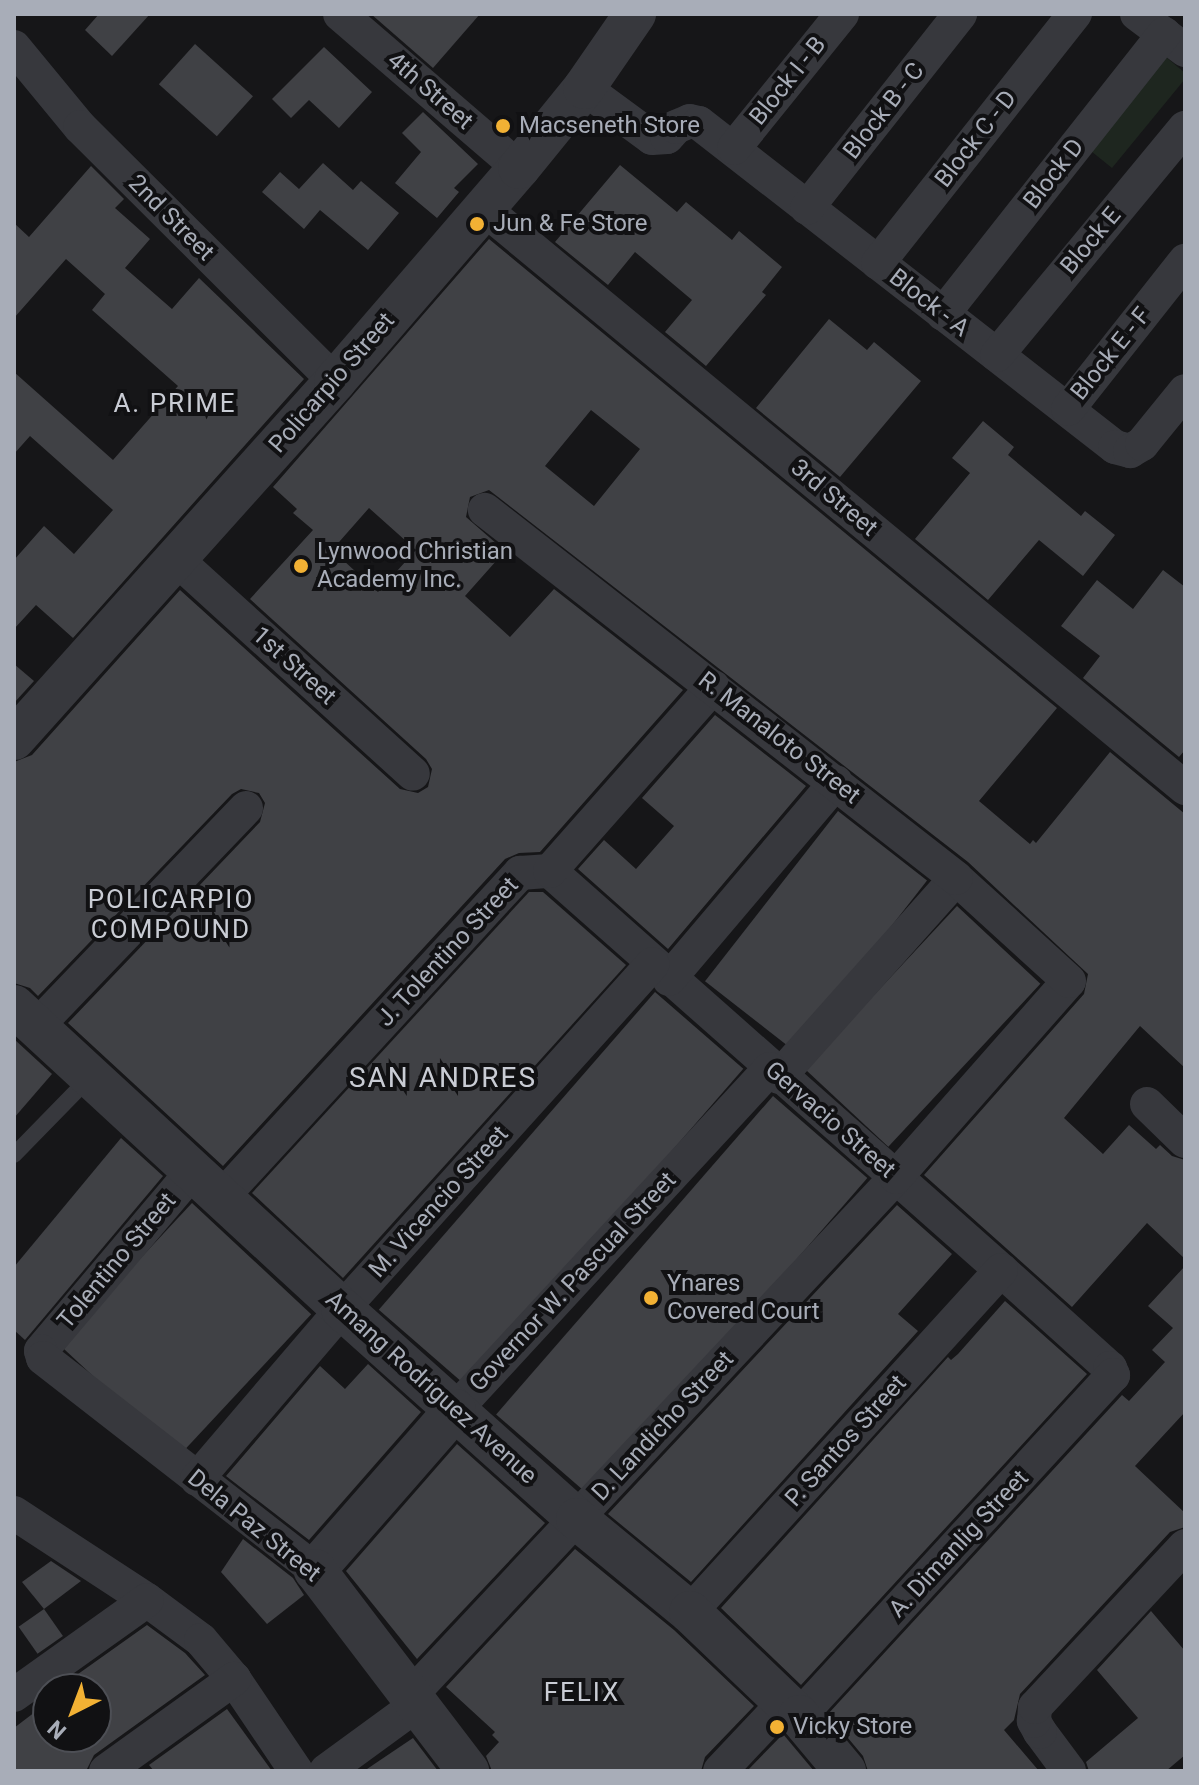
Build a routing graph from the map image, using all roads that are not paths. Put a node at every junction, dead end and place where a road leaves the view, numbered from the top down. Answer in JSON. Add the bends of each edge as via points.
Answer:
{"nodes":[{"id":1,"x":340,"y":14,"type":"edge"},
{"id":2,"x":635,"y":14,"type":"edge"},
{"id":3,"x":842,"y":14,"type":"edge"},
{"id":4,"x":960,"y":14,"type":"edge"},
{"id":5,"x":1075,"y":14,"type":"edge"},
{"id":6,"x":1137,"y":14,"type":"edge"},
{"id":7,"x":1174,"y":42,"type":"edge"},
{"id":8,"x":14,"y":47,"type":"edge"},
{"id":9,"x":584,"y":88,"type":"junction"},
{"id":10,"x":1185,"y":128,"type":"edge"},
{"id":11,"x":734,"y":148,"type":"junction"},
{"id":12,"x":519,"y":168,"type":"junction"},
{"id":13,"x":483,"y":208,"type":"junction"},
{"id":14,"x":807,"y":208,"type":"junction"},
{"id":15,"x":1185,"y":261,"type":"edge"},
{"id":16,"x":878,"y":263,"type":"junction"},
{"id":17,"x":943,"y":314,"type":"junction"},
{"id":18,"x":997,"y":355,"type":"junction"},
{"id":19,"x":335,"y":381,"type":"junction"},
{"id":20,"x":1185,"y":391,"type":"edge"},
{"id":21,"x":1068,"y":409,"type":"junction"},
{"id":22,"x":485,"y":510,"type":"dead end"},
{"id":23,"x":175,"y":558,"type":"junction"},
{"id":24,"x":713,"y":687,"type":"junction"},
{"id":25,"x":14,"y":739,"type":"edge"},
{"id":26,"x":413,"y":774,"type":"dead end"},
{"id":27,"x":836,"y":782,"type":"junction"},
{"id":28,"x":1185,"y":788,"type":"edge"},
{"id":29,"x":246,"y":808,"type":"dead end"},
{"id":30,"x":550,"y":871,"type":"junction"},
{"id":31,"x":956,"y":878,"type":"junction"},
{"id":32,"x":661,"y":971,"type":"junction"},
{"id":33,"x":1066,"y":975,"type":"joint"},
{"id":34,"x":25,"y":1016,"type":"edge"},
{"id":35,"x":775,"y":1073,"type":"junction"},
{"id":36,"x":90,"y":1077,"type":"junction"},
{"id":37,"x":1147,"y":1104,"type":"dead end"},
{"id":38,"x":1185,"y":1141,"type":"edge"},
{"id":39,"x":14,"y":1155,"type":"edge"},
{"id":40,"x":896,"y":1177,"type":"junction"},
{"id":41,"x":206,"y":1185,"type":"junction"},
{"id":42,"x":1001,"y":1270,"type":"junction"},
{"id":43,"x":342,"y":1309,"type":"junction"},
{"id":44,"x":41,"y":1351,"type":"joint"},
{"id":45,"x":1110,"y":1368,"type":"joint"},
{"id":46,"x":455,"y":1410,"type":"junction"},
{"id":47,"x":197,"y":1479,"type":"junction"},
{"id":48,"x":14,"y":1513,"type":"edge"},
{"id":49,"x":577,"y":1519,"type":"junction"},
{"id":50,"x":28,"y":1542,"type":"edge"},
{"id":51,"x":1185,"y":1546,"type":"edge"},
{"id":52,"x":315,"y":1570,"type":"junction"},
{"id":53,"x":147,"y":1600,"type":"junction"},
{"id":54,"x":690,"y":1612,"type":"junction"},
{"id":55,"x":234,"y":1679,"type":"junction"},
{"id":56,"x":14,"y":1695,"type":"edge"},
{"id":57,"x":415,"y":1699,"type":"junction"},
{"id":58,"x":792,"y":1709,"type":"junction"},
{"id":59,"x":106,"y":1771,"type":"edge"},
{"id":60,"x":296,"y":1771,"type":"edge"},
{"id":61,"x":326,"y":1771,"type":"edge"},
{"id":62,"x":468,"y":1771,"type":"edge"},
{"id":63,"x":720,"y":1771,"type":"edge"},
{"id":64,"x":845,"y":1771,"type":"edge"},
{"id":65,"x":1069,"y":1771,"type":"edge"}],
"edges":[{"from":1,"to":12,"type":"street","name":"4th Street"},
{"from":2,"to":9,"type":"street","name":"Policarpio Street"},
{"from":3,"to":11,"type":"street","name":"Block I - B"},
{"from":4,"to":14,"type":"street","name":"Block B - C"},
{"from":5,"to":16,"type":"street","name":"Block C - D"},
{"from":6,"to":7,"type":"street"},
{"from":7,"to":17,"type":"street","name":"Block D"},
{"from":8,"to":19,"type":"street","name":"2nd Street","via":[[80,127]]},
{"from":9,"to":11,"type":"street","name":"Block - A","via":[[652,138],[667,137],[690,121]]},
{"from":9,"to":12,"type":"street","name":"Policarpio Street"},
{"from":10,"to":18,"type":"street","name":"Block E"},
{"from":11,"to":14,"type":"street","name":"Block - A"},
{"from":12,"to":13,"type":"street","name":"Policarpio Street"},
{"from":13,"to":19,"type":"street","name":"Policarpio Street"},
{"from":13,"to":28,"type":"street","name":"3rd Street"},
{"from":14,"to":16,"type":"street","name":"Block - A"},
{"from":15,"to":21,"type":"street","name":"Block E - F"},
{"from":16,"to":17,"type":"street","name":"Block - A"},
{"from":17,"to":18,"type":"street","name":"Block - A"},
{"from":18,"to":21,"type":"street","name":"Block - A"},
{"from":19,"to":23,"type":"street","name":"Policarpio Street"},
{"from":20,"to":21,"type":"street","name":"Block - A","via":[[1142,444],[1130,451],[1115,447]]},
{"from":22,"to":24,"type":"street","name":"R. Manaloto Street"},
{"from":23,"to":25,"type":"street","name":"Policarpio Street"},
{"from":23,"to":26,"type":"street","name":"1st Street"},
{"from":24,"to":27,"type":"street","name":"R. Manaloto Street"},
{"from":24,"to":30,"type":"street","name":"J. Tolentino Street"},
{"from":27,"to":31,"type":"street","name":"R. Manaloto Street"},
{"from":27,"to":32,"type":"street","name":"M. Vicencio Street"},
{"from":29,"to":34,"type":"street"},
{"from":30,"to":32,"type":"street","name":"Gervacio Street"},
{"from":30,"to":41,"type":"street","name":"J. Tolentino Street","via":[[520,873]]},
{"from":31,"to":33,"type":"street","name":"R. Manaloto Street"},
{"from":31,"to":35,"type":"street","name":"Governor W. Pascual Street"},
{"from":32,"to":35,"type":"street","name":"Gervacio Street"},
{"from":32,"to":43,"type":"street","name":"M. Vicencio Street"},
{"from":33,"to":40,"type":"street","name":"D. Landicho Street","via":[[1066,987]]},
{"from":34,"to":36,"type":"street","name":"Amang Rodriguez Avenue"},
{"from":35,"to":40,"type":"street","name":"Gervacio Street"},
{"from":35,"to":46,"type":"street","name":"Governor W. Pascual Street"},
{"from":36,"to":39,"type":"lane"},
{"from":36,"to":41,"type":"street","name":"Amang Rodriguez Avenue"},
{"from":37,"to":38,"type":"street"},
{"from":40,"to":42,"type":"street","name":"Gervacio Street"},
{"from":40,"to":49,"type":"street","name":"D. Landicho Street"},
{"from":41,"to":43,"type":"street","name":"Amang Rodriguez Avenue"},
{"from":41,"to":44,"type":"street","name":"Tolentino Street"},
{"from":42,"to":45,"type":"street","name":"Gervacio Street"},
{"from":42,"to":54,"type":"street","name":"P. Santos Street"},
{"from":43,"to":46,"type":"street","name":"Amang Rodriguez Avenue"},
{"from":43,"to":47,"type":"street","name":"M. Vicencio Street"},
{"from":44,"to":47,"type":"street","name":"Dela Paz Street","via":[[47,1365]]},
{"from":45,"to":58,"type":"street","name":"A. Dimanlig Street","via":[[1111,1381]]},
{"from":46,"to":49,"type":"street","name":"Amang Rodriguez Avenue"},
{"from":46,"to":52,"type":"street","name":"Governor W. Pascual Street"},
{"from":47,"to":52,"type":"street","name":"Dela Paz Street"},
{"from":48,"to":50,"type":"street"},
{"from":49,"to":54,"type":"street","name":"Amang Rodriguez Avenue"},
{"from":49,"to":57,"type":"street","name":"D. Landicho Street"},
{"from":50,"to":53,"type":"street"},
{"from":51,"to":65,"type":"street","via":[[1035,1707],[1034,1721]]},
{"from":52,"to":57,"type":"street","name":"Dela Paz Street"},
{"from":53,"to":55,"type":"street","via":[[201,1640]]},
{"from":53,"to":56,"type":"street"},
{"from":54,"to":58,"type":"street","name":"Amang Rodriguez Avenue"},
{"from":55,"to":59,"type":"street"},
{"from":55,"to":60,"type":"street"},
{"from":57,"to":61,"type":"street","name":"D. Landicho Street"},
{"from":57,"to":62,"type":"street","name":"Dela Paz Street"},
{"from":58,"to":63,"type":"street","name":"A. Dimanlig Street"},
{"from":58,"to":64,"type":"street","name":"Amang Rodriguez Avenue"}]}
